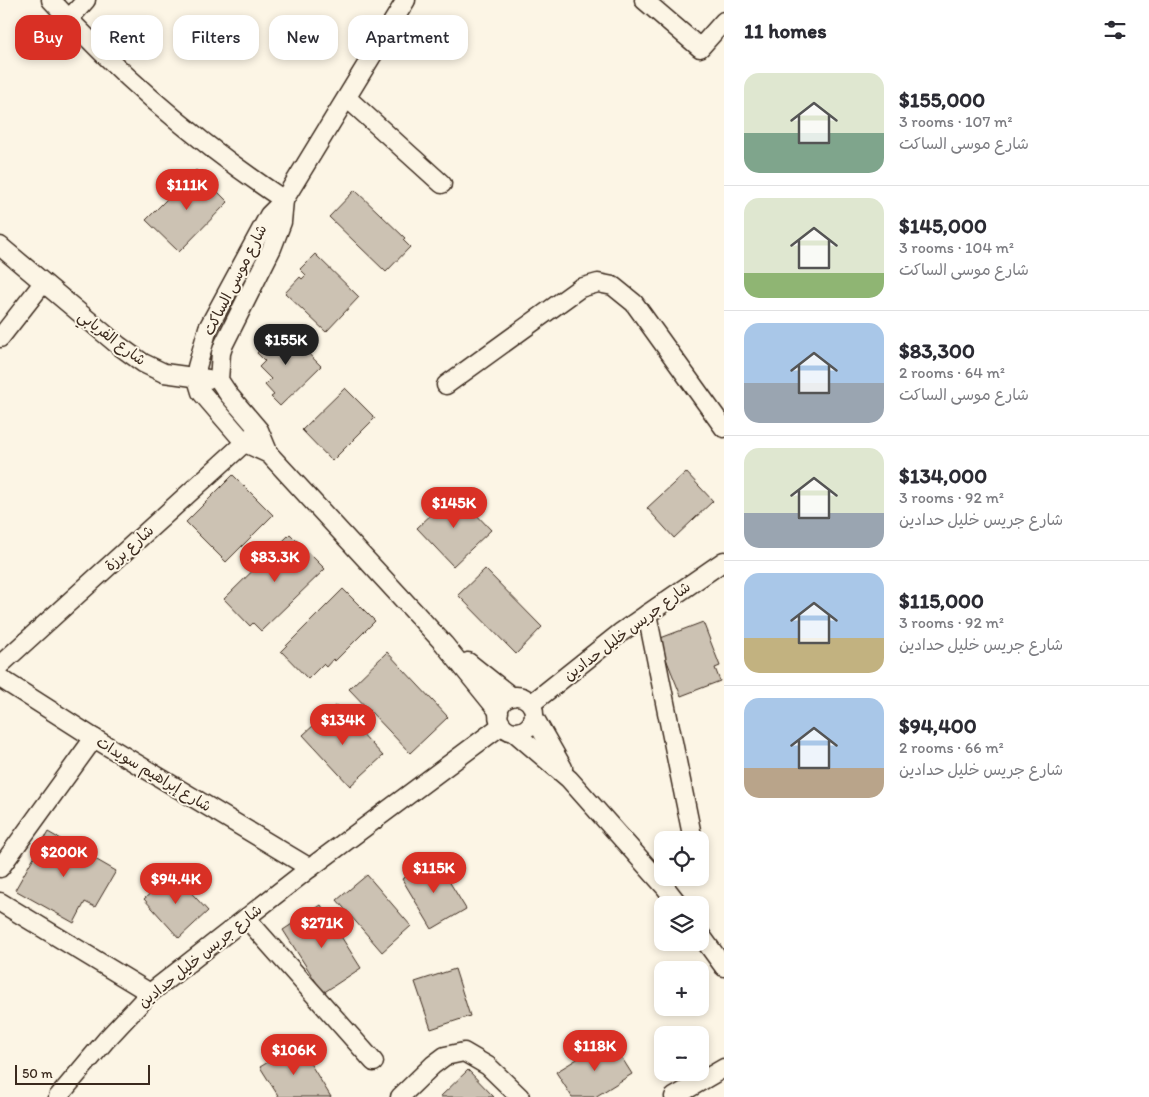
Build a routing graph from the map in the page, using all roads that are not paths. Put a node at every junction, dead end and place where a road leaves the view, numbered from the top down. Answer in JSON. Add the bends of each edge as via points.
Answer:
{"nodes":[{"id":1,"x":51,"y":0,"type":"edge"},
{"id":2,"x":86,"y":0,"type":"edge"},
{"id":3,"x":406,"y":0,"type":"edge"},
{"id":4,"x":644,"y":0,"type":"edge"},
{"id":5,"x":65,"y":15,"type":"edge"},
{"id":6,"x":73,"y":15,"type":"edge"},
{"id":7,"x":724,"y":21,"type":"edge"},
{"id":8,"x":81,"y":30,"type":"edge"},
{"id":9,"x":347,"y":98,"type":"junction"},
{"id":10,"x":442,"y":184,"type":"dead end"},
{"id":11,"x":284,"y":200,"type":"junction"},
{"id":12,"x":0,"y":246,"type":"edge"},
{"id":13,"x":43,"y":283,"type":"junction"},
{"id":14,"x":0,"y":338,"type":"edge"},
{"id":15,"x":197,"y":379,"type":"junction"},
{"id":16,"x":219,"y":380,"type":"junction"},
{"id":17,"x":446,"y":385,"type":"dead end"},
{"id":18,"x":724,"y":428,"type":"edge"},
{"id":19,"x":258,"y":430,"type":"junction"},
{"id":20,"x":245,"y":443,"type":"junction"},
{"id":21,"x":269,"y":454,"type":"junction"},
{"id":22,"x":724,"y":561,"type":"edge"},
{"id":23,"x":647,"y":614,"type":"junction"},
{"id":24,"x":444,"y":644,"type":"junction"},
{"id":25,"x":0,"y":665,"type":"edge"},
{"id":26,"x":0,"y":678,"type":"edge"},
{"id":27,"x":512,"y":697,"type":"junction"},
{"id":28,"x":533,"y":711,"type":"junction"},
{"id":29,"x":505,"y":723,"type":"junction"},
{"id":30,"x":94,"y":738,"type":"junction"},
{"id":31,"x":569,"y":779,"type":"junction"},
{"id":32,"x":691,"y":831,"type":"edge"},
{"id":33,"x":654,"y":867,"type":"edge"},
{"id":34,"x":0,"y":868,"type":"edge"},
{"id":35,"x":310,"y":868,"type":"junction"},
{"id":36,"x":0,"y":902,"type":"edge"},
{"id":37,"x":246,"y":918,"type":"junction"},
{"id":38,"x":709,"y":945,"type":"edge"},
{"id":39,"x":722,"y":961,"type":"edge"},
{"id":40,"x":150,"y":993,"type":"junction"},
{"id":41,"x":374,"y":1062,"type":"dead end"},
{"id":42,"x":724,"y":1068,"type":"edge"},
{"id":43,"x":58,"y":1097,"type":"edge"},
{"id":44,"x":400,"y":1097,"type":"edge"},
{"id":45,"x":520,"y":1097,"type":"edge"},
{"id":46,"x":674,"y":1097,"type":"edge"}],
"edges":[{"from":1,"to":5,"type":"street"},
{"from":2,"to":6,"type":"street"},
{"from":3,"to":9,"type":"street","name":"شارع موسى الساكت"},
{"from":4,"to":7,"type":"street","via":[[700,48]]},
{"from":8,"to":11,"type":"street","via":[[192,132]]},
{"from":9,"to":10,"type":"street"},
{"from":9,"to":11,"type":"street","name":"شارع موسى الساكت"},
{"from":11,"to":15,"type":"street","name":"شارع موسى الساكت","via":[[270,215],[208,328],[197,367]]},
{"from":11,"to":16,"type":"street","name":"شارع موسى الساكت","via":[[282,222],[272,248],[224,344]]},
{"from":12,"to":13,"type":"street","name":"شارع الفريابي"},
{"from":13,"to":14,"type":"street"},
{"from":13,"to":15,"type":"street","name":"شارع الفريابي","via":[[143,363],[164,373]]},
{"from":15,"to":16,"type":"street","name":"شارع الفريابي"},
{"from":15,"to":20,"type":"street","via":[[200,392]]},
{"from":16,"to":19,"type":"street"},
{"from":17,"to":18,"type":"street","via":[[580,288],[598,283],[613,286],[634,303]]},
{"from":19,"to":20,"type":"street","name":"شارع برزة"},
{"from":19,"to":21,"type":"street"},
{"from":20,"to":21,"type":"street"},
{"from":20,"to":25,"type":"street","name":"شارع برزة"},
{"from":21,"to":24,"type":"street"},
{"from":22,"to":23,"type":"street","name":"شارع جريس خليل حدادين"},
{"from":23,"to":28,"type":"street","name":"شارع جريس خليل حدادين","via":[[620,633]]},
{"from":23,"to":32,"type":"street"},
{"from":24,"to":27,"type":"street"},
{"from":24,"to":29,"type":"street"},
{"from":26,"to":30,"type":"street","name":"شارع إبراهيم سويدات"},
{"from":27,"to":28,"type":"street","via":[[526,699]]},
{"from":27,"to":29,"type":"street","via":[[501,705]]},
{"from":28,"to":29,"type":"street","via":[[532,724],[521,732]]},
{"from":28,"to":31,"type":"street"},
{"from":29,"to":31,"type":"street"},
{"from":29,"to":35,"type":"street","name":"شارع جريس خليل حدادين"},
{"from":30,"to":34,"type":"street"},
{"from":30,"to":35,"type":"street","name":"شارع إبراهيم سويدات"},
{"from":31,"to":33,"type":"street"},
{"from":35,"to":37,"type":"street","name":"شارع جريس خليل حدادين"},
{"from":36,"to":40,"type":"street"},
{"from":37,"to":40,"type":"street","name":"شارع جريس خليل حدادين"},
{"from":37,"to":41,"type":"street"},
{"from":38,"to":39,"type":"street"},
{"from":40,"to":43,"type":"street","name":"شارع جريس خليل حدادين"},
{"from":42,"to":46,"type":"street"},
{"from":44,"to":45,"type":"street","via":[[445,1056],[464,1052],[488,1066]]}]}
